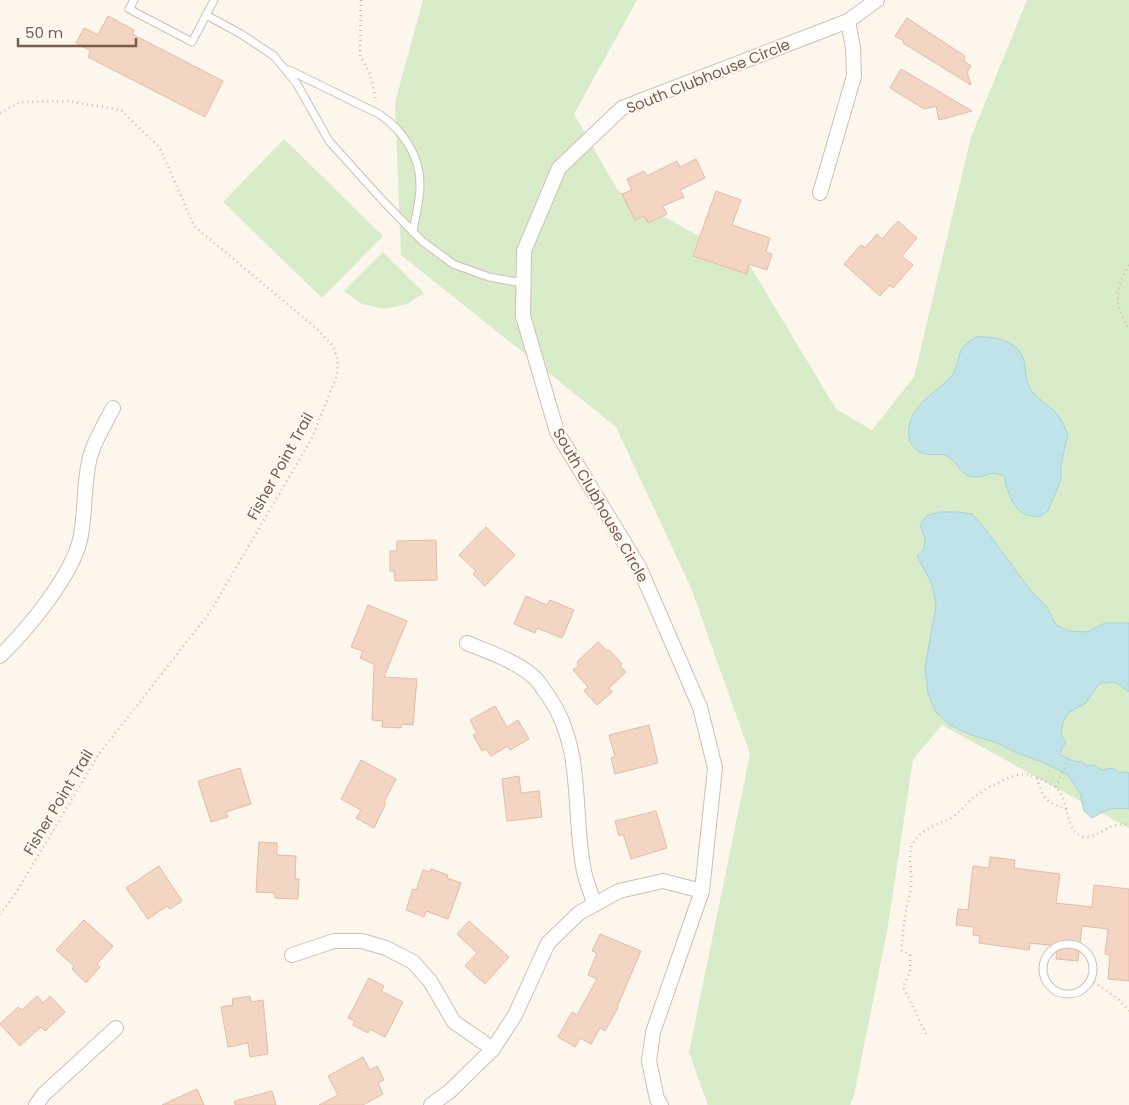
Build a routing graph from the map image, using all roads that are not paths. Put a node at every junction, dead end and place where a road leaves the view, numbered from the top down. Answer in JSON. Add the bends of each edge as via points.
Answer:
{"nodes":[{"id":1,"x":134,"y":0,"type":"edge"},
{"id":2,"x":214,"y":0,"type":"edge"},
{"id":3,"x":877,"y":0,"type":"edge"},
{"id":4,"x":206,"y":15,"type":"junction"},
{"id":5,"x":848,"y":21,"type":"junction"},
{"id":6,"x":286,"y":69,"type":"junction"},
{"id":7,"x":820,"y":193,"type":"dead end"},
{"id":8,"x":413,"y":232,"type":"junction"},
{"id":9,"x":523,"y":282,"type":"junction"},
{"id":10,"x":113,"y":408,"type":"dead end"},
{"id":11,"x":467,"y":644,"type":"dead end"},
{"id":12,"x":0,"y":656,"type":"edge"},
{"id":13,"x":702,"y":891,"type":"junction"},
{"id":14,"x":595,"y":904,"type":"junction"},
{"id":15,"x":292,"y":956,"type":"dead end"},
{"id":16,"x":1090,"y":979,"type":"joint"},
{"id":17,"x":116,"y":1028,"type":"dead end"},
{"id":18,"x":493,"y":1050,"type":"junction"},
{"id":19,"x":36,"y":1105,"type":"edge"},
{"id":20,"x":431,"y":1105,"type":"edge"},
{"id":21,"x":661,"y":1105,"type":"edge"}],
"edges":[{"from":1,"to":4,"type":"lane","via":[[129,10],[192,42]]},
{"from":2,"to":4,"type":"lane"},
{"from":3,"to":5,"type":"street","name":"South Clubhouse Circle"},
{"from":4,"to":6,"type":"lane","via":[[249,39],[274,56]]},
{"from":5,"to":7,"type":"street","via":[[854,76]]},
{"from":5,"to":9,"type":"street","name":"South Clubhouse Circle","via":[[622,108],[559,168],[524,251]]},
{"from":6,"to":8,"type":"lane","via":[[330,141]]},
{"from":6,"to":8,"type":"lane","via":[[379,114],[391,122],[406,140],[420,174]]},
{"from":8,"to":9,"type":"lane","via":[[453,264],[489,277]]},
{"from":9,"to":13,"type":"street","name":"South Clubhouse Circle","via":[[523,316],[558,432],[639,567],[700,707],[714,768]]},
{"from":10,"to":12,"type":"street","via":[[90,457],[80,542],[50,598]]},
{"from":11,"to":14,"type":"street","via":[[511,661],[536,679],[556,708],[572,748],[584,872]]},
{"from":13,"to":14,"type":"street","via":[[663,881],[619,891]]},
{"from":13,"to":21,"type":"street","name":"South Clubhouse Circle","via":[[653,1032],[649,1061]]},
{"from":14,"to":18,"type":"street","via":[[579,913],[548,943],[515,1015]]},
{"from":15,"to":18,"type":"street","via":[[334,941],[362,941],[386,948],[413,962],[430,981],[454,1022]]},
{"from":16,"to":16,"type":"lane","via":[[1092,964],[1084,950],[1077,946],[1062,945],[1054,949],[1044,962],[1045,978],[1056,991],[1072,994]]},
{"from":17,"to":19,"type":"street"},
{"from":18,"to":20,"type":"street"}]}
